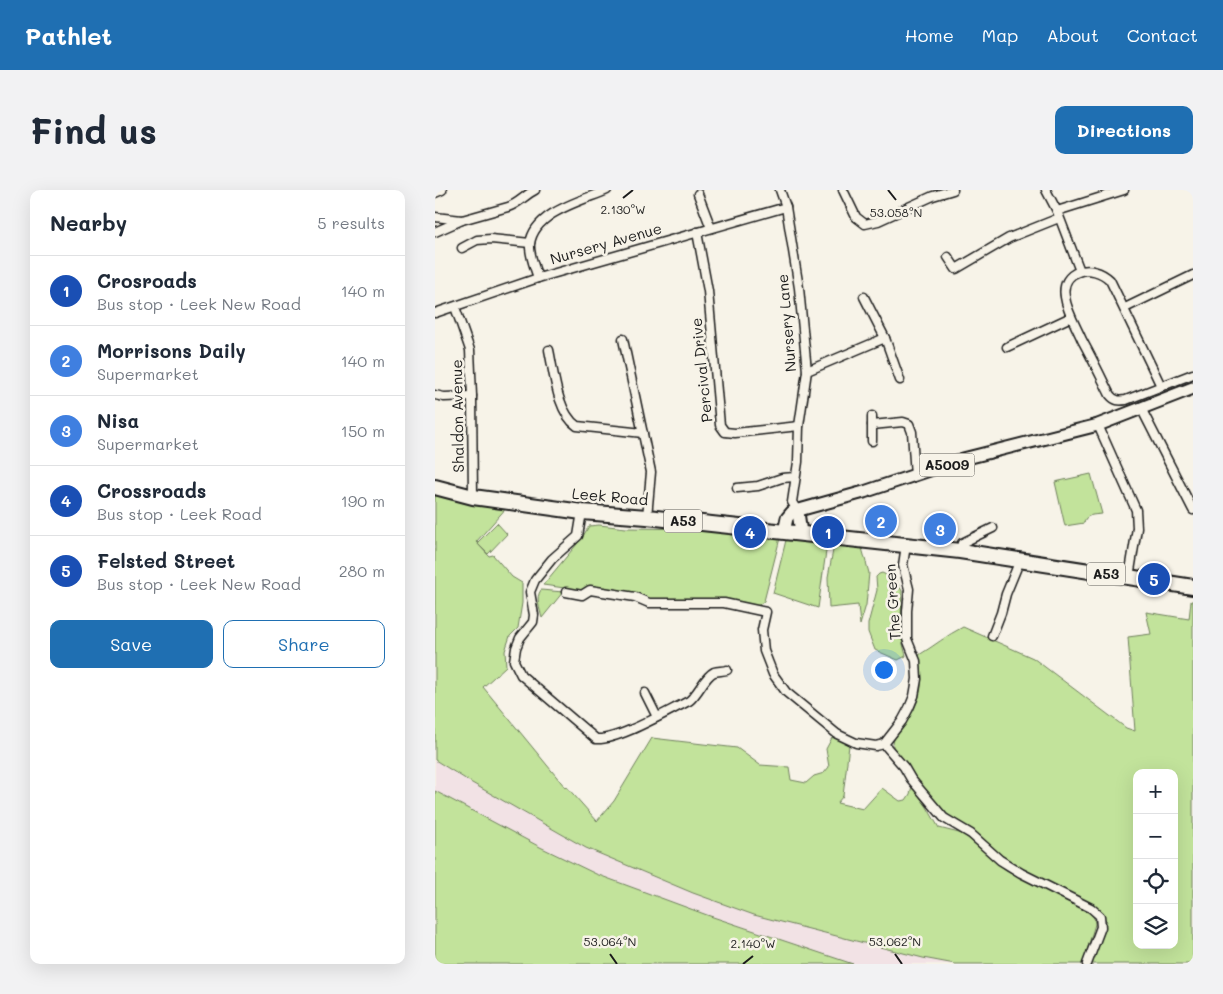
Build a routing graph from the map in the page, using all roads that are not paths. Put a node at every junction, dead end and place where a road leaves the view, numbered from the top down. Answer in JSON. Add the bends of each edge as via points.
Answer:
{"nodes":[{"id":1,"x":443,"y":190,"type":"edge"},
{"id":2,"x":535,"y":190,"type":"edge"},
{"id":3,"x":607,"y":190,"type":"edge"},
{"id":4,"x":780,"y":190,"type":"edge"},
{"id":5,"x":843,"y":190,"type":"edge"},
{"id":6,"x":953,"y":190,"type":"edge"},
{"id":7,"x":1046,"y":190,"type":"edge"},
{"id":8,"x":1124,"y":190,"type":"edge"},
{"id":9,"x":435,"y":193,"type":"edge"},
{"id":10,"x":699,"y":194,"type":"dead end"},
{"id":11,"x":786,"y":207,"type":"junction"},
{"id":12,"x":1058,"y":215,"type":"junction"},
{"id":13,"x":435,"y":217,"type":"edge"},
{"id":14,"x":462,"y":220,"type":"junction"},
{"id":15,"x":711,"y":228,"type":"junction"},
{"id":16,"x":435,"y":232,"type":"edge"},
{"id":17,"x":697,"y":232,"type":"junction"},
{"id":18,"x":530,"y":243,"type":"junction"},
{"id":19,"x":462,"y":248,"type":"dead end"},
{"id":20,"x":948,"y":257,"type":"dead end"},
{"id":21,"x":1080,"y":270,"type":"junction"},
{"id":22,"x":1193,"y":276,"type":"edge"},
{"id":23,"x":538,"y":278,"type":"junction"},
{"id":24,"x":864,"y":297,"type":"dead end"},
{"id":25,"x":455,"y":306,"type":"junction"},
{"id":26,"x":1125,"y":308,"type":"junction"},
{"id":27,"x":435,"y":313,"type":"edge"},
{"id":28,"x":1071,"y":317,"type":"junction"},
{"id":29,"x":885,"y":338,"type":"junction"},
{"id":30,"x":623,"y":339,"type":"dead end"},
{"id":31,"x":1007,"y":347,"type":"dead end"},
{"id":32,"x":549,"y":350,"type":"dead end"},
{"id":33,"x":807,"y":370,"type":"junction"},
{"id":34,"x":1193,"y":374,"type":"edge"},
{"id":35,"x":900,"y":380,"type":"dead end"},
{"id":36,"x":1161,"y":386,"type":"junction"},
{"id":37,"x":1191,"y":392,"type":"edge"},
{"id":38,"x":435,"y":395,"type":"edge"},
{"id":39,"x":472,"y":396,"type":"junction"},
{"id":40,"x":1128,"y":399,"type":"junction"},
{"id":41,"x":1137,"y":410,"type":"junction"},
{"id":42,"x":872,"y":416,"type":"dead end"},
{"id":43,"x":872,"y":425,"type":"junction"},
{"id":44,"x":1097,"y":425,"type":"junction"},
{"id":45,"x":799,"y":426,"type":"junction"},
{"id":46,"x":643,"y":433,"type":"junction"},
{"id":47,"x":872,"y":441,"type":"dead end"},
{"id":48,"x":915,"y":476,"type":"junction"},
{"id":49,"x":795,"y":477,"type":"junction"},
{"id":50,"x":435,"y":487,"type":"edge"},
{"id":51,"x":737,"y":488,"type":"dead end"},
{"id":52,"x":473,"y":497,"type":"junction"},
{"id":53,"x":1193,"y":510,"type":"edge"},
{"id":54,"x":799,"y":511,"type":"junction"},
{"id":55,"x":582,"y":512,"type":"junction"},
{"id":56,"x":647,"y":517,"type":"junction"},
{"id":57,"x":993,"y":528,"type":"dead end"},
{"id":58,"x":784,"y":532,"type":"junction"},
{"id":59,"x":801,"y":534,"type":"junction"},
{"id":60,"x":906,"y":545,"type":"junction"},
{"id":61,"x":960,"y":551,"type":"junction"},
{"id":62,"x":1019,"y":560,"type":"junction"},
{"id":63,"x":1129,"y":577,"type":"junction"},
{"id":64,"x":1193,"y":587,"type":"edge"},
{"id":65,"x":566,"y":592,"type":"dead end"},
{"id":66,"x":992,"y":632,"type":"dead end"},
{"id":67,"x":727,"y":670,"type":"dead end"},
{"id":68,"x":645,"y":694,"type":"dead end"},
{"id":69,"x":657,"y":718,"type":"junction"},
{"id":70,"x":885,"y":744,"type":"junction"},
{"id":71,"x":1087,"y":964,"type":"edge"}],
"edges":[{"from":1,"to":9,"type":"street"},
{"from":2,"to":14,"type":"street","via":[[513,206]]},
{"from":3,"to":18,"type":"street","via":[[546,217]]},
{"from":4,"to":11,"type":"street","name":"Nursery Lane"},
{"from":5,"to":6,"type":"street","via":[[856,217],[865,224],[878,222]]},
{"from":7,"to":12,"type":"street"},
{"from":8,"to":12,"type":"street"},
{"from":10,"to":15,"type":"street"},
{"from":11,"to":15,"type":"street","name":"Nursery Avenue"},
{"from":11,"to":33,"type":"street","name":"Nursery Lane","via":[[799,288]]},
{"from":12,"to":20,"type":"street","via":[[1009,238],[956,269]]},
{"from":12,"to":21,"type":"street"},
{"from":13,"to":14,"type":"street"},
{"from":14,"to":16,"type":"street"},
{"from":15,"to":17,"type":"street","name":"Nursery Avenue"},
{"from":17,"to":23,"type":"street","name":"Nursery Avenue"},
{"from":17,"to":45,"type":"street","name":"Percival Drive","via":[[707,290],[721,425],[725,432],[735,433]]},
{"from":18,"to":19,"type":"street","via":[[477,240]]},
{"from":18,"to":23,"type":"street"},
{"from":21,"to":26,"type":"street","via":[[1091,269],[1104,274]]},
{"from":21,"to":28,"type":"street","via":[[1068,281],[1064,294]]},
{"from":22,"to":26,"type":"street"},
{"from":23,"to":25,"type":"street","name":"Nursery Avenue"},
{"from":24,"to":29,"type":"street"},
{"from":25,"to":27,"type":"street","name":"Nursery Avenue"},
{"from":25,"to":39,"type":"street","name":"Shaldon Avenue","via":[[470,350]]},
{"from":26,"to":36,"type":"street"},
{"from":28,"to":31,"type":"street"},
{"from":28,"to":40,"type":"street","via":[[1110,395],[1114,400]]},
{"from":29,"to":33,"type":"street"},
{"from":29,"to":35,"type":"street"},
{"from":30,"to":46,"type":"street"},
{"from":32,"to":46,"type":"street","via":[[562,407],[571,422],[577,426]]},
{"from":33,"to":45,"type":"street","name":"Nursery Lane"},
{"from":34,"to":36,"type":"street"},
{"from":36,"to":40,"type":"street"},
{"from":37,"to":41,"type":"main road","number":"A5009"},
{"from":38,"to":39,"type":"street"},
{"from":39,"to":52,"type":"street","name":"Shaldon Avenue"},
{"from":40,"to":41,"type":"street"},
{"from":41,"to":44,"type":"main road","number":"A5009"},
{"from":41,"to":53,"type":"street"},
{"from":42,"to":43,"type":"street"},
{"from":43,"to":47,"type":"street"},
{"from":43,"to":48,"type":"street","via":[[909,424],[913,432]]},
{"from":44,"to":48,"type":"main road","number":"A5009"},
{"from":44,"to":63,"type":"street","via":[[1136,510],[1137,528]]},
{"from":45,"to":49,"type":"street","name":"Nursery Lane"},
{"from":46,"to":56,"type":"street","via":[[651,472]]},
{"from":48,"to":54,"type":"main road","number":"A5009"},
{"from":49,"to":51,"type":"street"},
{"from":49,"to":54,"type":"street","name":"Nursery Lane","via":[[792,502]]},
{"from":50,"to":52,"type":"highway","name":"Leek Road","number":"A53"},
{"from":52,"to":55,"type":"highway","name":"Leek Road","number":"A53"},
{"from":54,"to":58,"type":"main road","via":[[787,518]]},
{"from":54,"to":59,"type":"main road"},
{"from":55,"to":56,"type":"highway","name":"Leek Road","number":"A53"},
{"from":55,"to":69,"type":"street","via":[[578,536],[551,559],[535,580],[530,592],[533,622],[520,638],[514,661],[521,674],[596,739],[603,740]]},
{"from":56,"to":58,"type":"highway","name":"Leek Road","number":"A53"},
{"from":57,"to":61,"type":"street","via":[[962,543]]},
{"from":58,"to":59,"type":"highway","number":"A53"},
{"from":59,"to":60,"type":"highway","number":"A53"},
{"from":60,"to":61,"type":"highway","number":"A53"},
{"from":60,"to":70,"type":"street","name":"The Green","via":[[903,565],[909,589],[907,639],[916,661],[917,679],[915,696]]},
{"from":61,"to":62,"type":"highway","number":"A53"},
{"from":62,"to":63,"type":"highway","number":"A53"},
{"from":62,"to":66,"type":"street"},
{"from":63,"to":64,"type":"highway","number":"A53"},
{"from":65,"to":70,"type":"street","via":[[582,595],[590,590],[599,591],[635,597],[649,603],[724,603],[766,612],[762,630],[764,651],[773,674],[786,692],[837,734],[856,743]]},
{"from":67,"to":69,"type":"street","via":[[713,673],[696,696]]},
{"from":68,"to":69,"type":"street"},
{"from":70,"to":71,"type":"street","via":[[944,818],[971,834],[1000,860],[1091,908],[1100,916],[1101,927]]}]}
